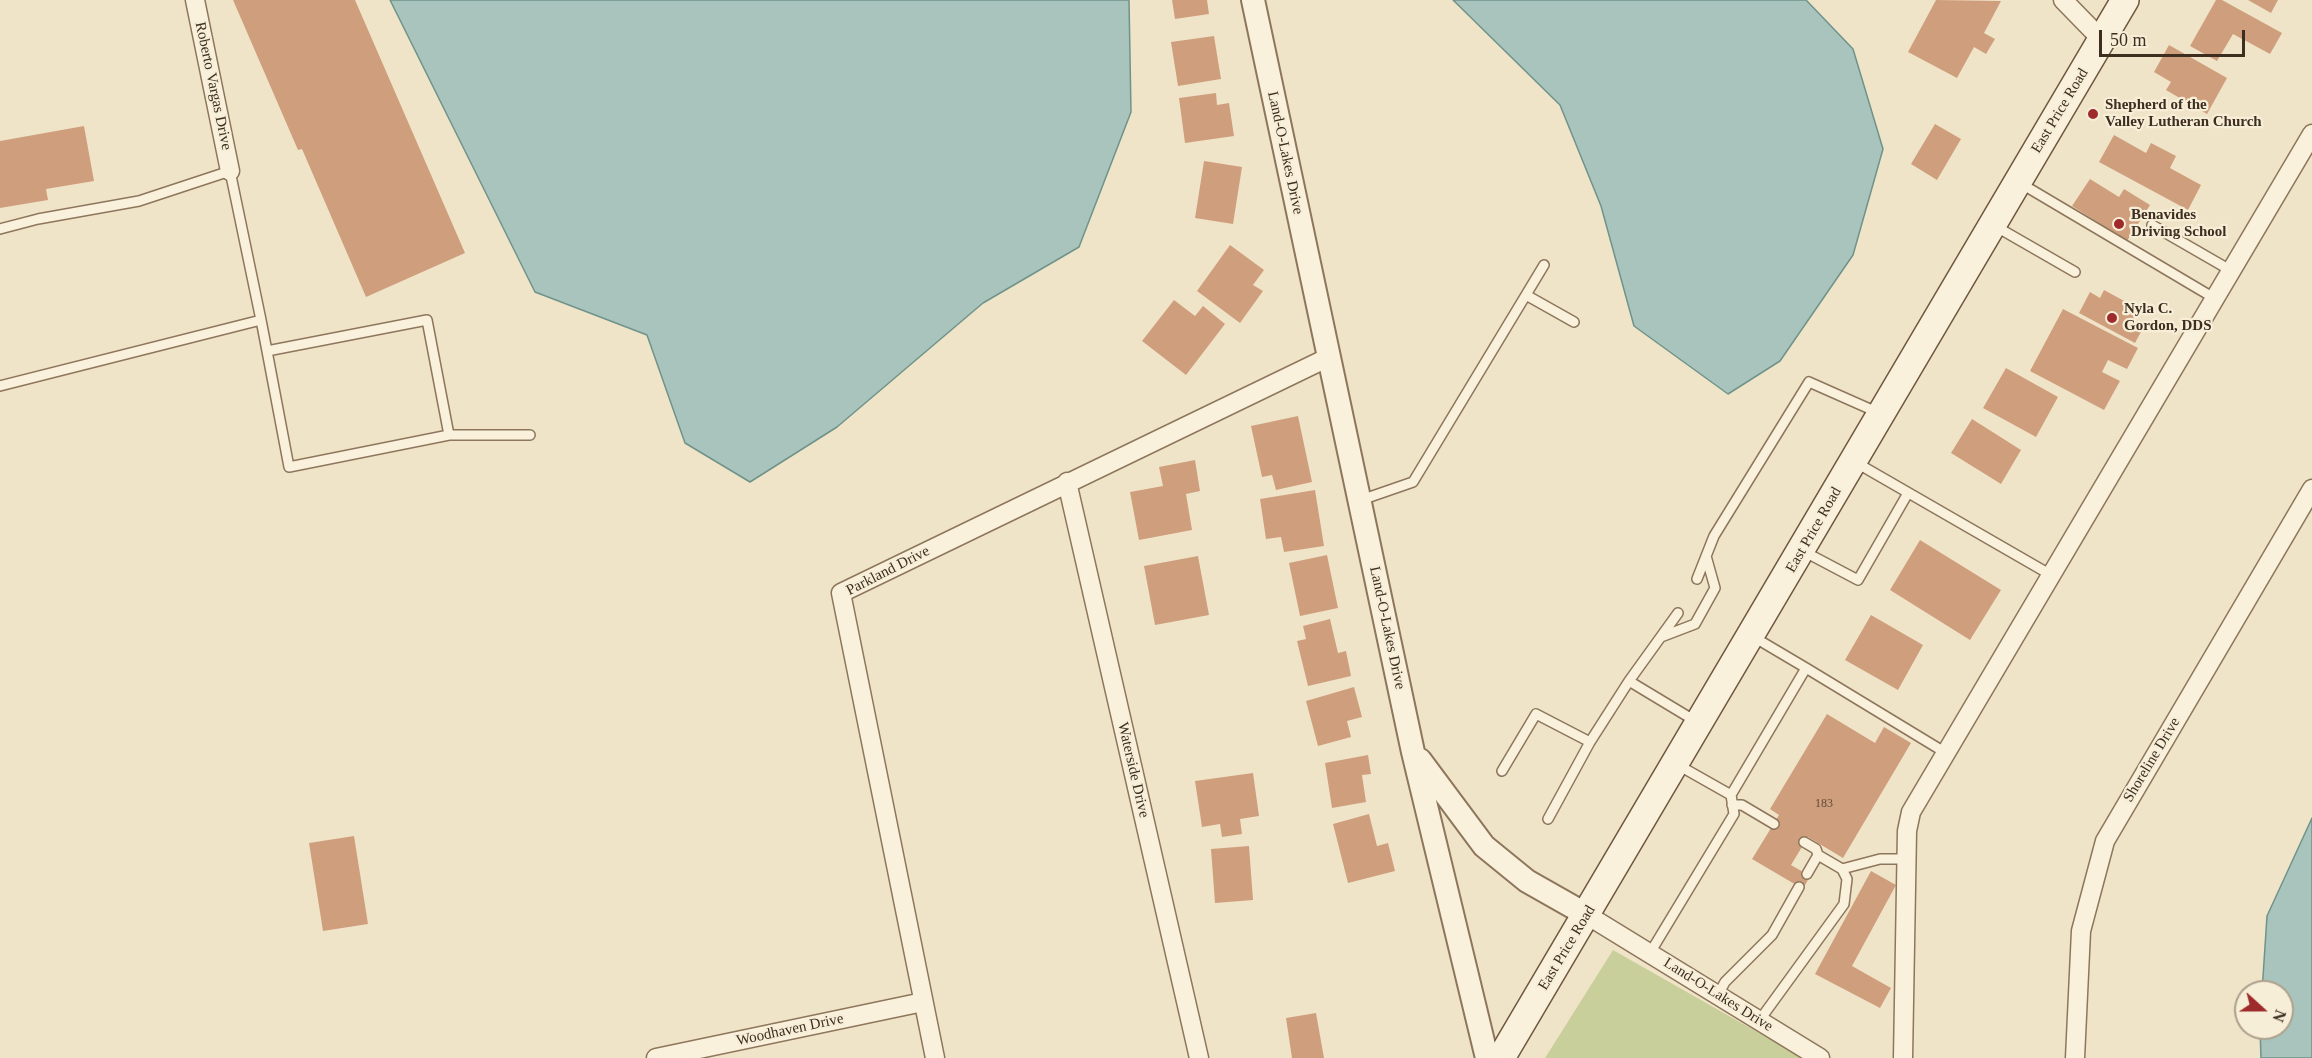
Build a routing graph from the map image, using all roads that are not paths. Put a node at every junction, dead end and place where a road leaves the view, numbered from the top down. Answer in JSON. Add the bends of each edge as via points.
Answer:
{"nodes":[{"id":1,"x":195,"y":0,"type":"edge"},
{"id":2,"x":1253,"y":0,"type":"edge"},
{"id":3,"x":2063,"y":0,"type":"edge"},
{"id":4,"x":2125,"y":0,"type":"edge"},
{"id":5,"x":2102,"y":40,"type":"junction"},
{"id":6,"x":2312,"y":134,"type":"edge"},
{"id":7,"x":230,"y":171,"type":"junction"},
{"id":8,"x":2018,"y":182,"type":"junction"},
{"id":9,"x":1993,"y":224,"type":"junction"},
{"id":10,"x":2152,"y":225,"type":"dead end"},
{"id":11,"x":0,"y":229,"type":"edge"},
{"id":12,"x":1545,"y":265,"type":"dead end"},
{"id":13,"x":2230,"y":270,"type":"junction"},
{"id":14,"x":2075,"y":272,"type":"dead end"},
{"id":15,"x":1526,"y":296,"type":"junction"},
{"id":16,"x":2214,"y":298,"type":"junction"},
{"id":17,"x":261,"y":320,"type":"junction"},
{"id":18,"x":1574,"y":322,"type":"dead end"},
{"id":19,"x":267,"y":351,"type":"junction"},
{"id":20,"x":1327,"y":358,"type":"junction"},
{"id":21,"x":0,"y":386,"type":"edge"},
{"id":22,"x":1882,"y":414,"type":"junction"},
{"id":23,"x":449,"y":435,"type":"junction"},
{"id":24,"x":530,"y":435,"type":"dead end"},
{"id":25,"x":1854,"y":461,"type":"junction"},
{"id":26,"x":1066,"y":482,"type":"junction"},
{"id":27,"x":2312,"y":489,"type":"edge"},
{"id":28,"x":1908,"y":493,"type":"junction"},
{"id":29,"x":1359,"y":501,"type":"junction"},
{"id":30,"x":1802,"y":550,"type":"junction"},
{"id":31,"x":1706,"y":556,"type":"junction"},
{"id":32,"x":2051,"y":575,"type":"junction"},
{"id":33,"x":1697,"y":579,"type":"dead end"},
{"id":34,"x":1677,"y":613,"type":"dead end"},
{"id":35,"x":1751,"y":636,"type":"junction"},
{"id":36,"x":1661,"y":637,"type":"junction"},
{"id":37,"x":1806,"y":668,"type":"junction"},
{"id":38,"x":1629,"y":681,"type":"junction"},
{"id":39,"x":1700,"y":724,"type":"junction"},
{"id":40,"x":1590,"y":742,"type":"junction"},
{"id":41,"x":1413,"y":752,"type":"junction"},
{"id":42,"x":1946,"y":753,"type":"junction"},
{"id":43,"x":1676,"y":764,"type":"junction"},
{"id":44,"x":1502,"y":771,"type":"dead end"},
{"id":45,"x":1732,"y":800,"type":"junction"},
{"id":46,"x":1548,"y":819,"type":"dead end"},
{"id":47,"x":1774,"y":824,"type":"dead end"},
{"id":48,"x":1804,"y":842,"type":"dead end"},
{"id":49,"x":1818,"y":855,"type":"junction"},
{"id":50,"x":1906,"y":860,"type":"junction"},
{"id":51,"x":1842,"y":869,"type":"junction"},
{"id":52,"x":1807,"y":874,"type":"dead end"},
{"id":53,"x":1799,"y":887,"type":"dead end"},
{"id":54,"x":1587,"y":915,"type":"junction"},
{"id":55,"x":1650,"y":953,"type":"junction"},
{"id":56,"x":1718,"y":995,"type":"junction"},
{"id":57,"x":923,"y":1002,"type":"junction"},
{"id":58,"x":1760,"y":1021,"type":"junction"},
{"id":59,"x":675,"y":1056,"type":"edge"},
{"id":60,"x":656,"y":1058,"type":"edge"},
{"id":61,"x":935,"y":1058,"type":"edge"},
{"id":62,"x":1199,"y":1058,"type":"edge"},
{"id":63,"x":1487,"y":1058,"type":"edge"},
{"id":64,"x":1501,"y":1058,"type":"edge"},
{"id":65,"x":1820,"y":1058,"type":"edge"},
{"id":66,"x":1903,"y":1058,"type":"edge"},
{"id":67,"x":2075,"y":1058,"type":"edge"}],
"edges":[{"from":1,"to":7,"type":"street","name":"Roberto Vargas Drive"},
{"from":2,"to":20,"type":"street","name":"Land-O-Lakes Drive"},
{"from":3,"to":5,"type":"street"},
{"from":4,"to":5,"type":"main road","name":"East Price Road"},
{"from":5,"to":8,"type":"main road","name":"East Price Road"},
{"from":6,"to":13,"type":"street"},
{"from":7,"to":11,"type":"lane","via":[[139,201]]},
{"from":7,"to":17,"type":"lane"},
{"from":8,"to":9,"type":"main road","name":"East Price Road"},
{"from":8,"to":16,"type":"lane"},
{"from":9,"to":14,"type":"lane"},
{"from":9,"to":22,"type":"main road","name":"East Price Road"},
{"from":10,"to":13,"type":"lane"},
{"from":12,"to":15,"type":"lane"},
{"from":13,"to":16,"type":"street"},
{"from":15,"to":18,"type":"lane"},
{"from":15,"to":29,"type":"lane","via":[[1413,483]]},
{"from":16,"to":32,"type":"street"},
{"from":17,"to":19,"type":"lane"},
{"from":17,"to":21,"type":"lane"},
{"from":19,"to":23,"type":"lane","via":[[427,320]]},
{"from":19,"to":23,"type":"lane","via":[[289,467]]},
{"from":20,"to":26,"type":"street","name":"Parkland Drive"},
{"from":20,"to":29,"type":"street","name":"Land-O-Lakes Drive"},
{"from":22,"to":25,"type":"main road","name":"East Price Road"},
{"from":22,"to":31,"type":"lane","via":[[1809,382],[1714,536]]},
{"from":23,"to":24,"type":"lane"},
{"from":25,"to":28,"type":"lane"},
{"from":25,"to":30,"type":"main road","name":"East Price Road"},
{"from":26,"to":57,"type":"street","name":"Parkland Drive","via":[[841,593]]},
{"from":26,"to":62,"type":"street","name":"Waterside Drive"},
{"from":27,"to":67,"type":"street","name":"Shoreline Drive","via":[[2105,841],[2081,931]]},
{"from":28,"to":30,"type":"lane","via":[[1858,580]]},
{"from":28,"to":32,"type":"lane"},
{"from":29,"to":41,"type":"street","name":"Land-O-Lakes Drive"},
{"from":30,"to":35,"type":"main road","name":"East Price Road"},
{"from":31,"to":33,"type":"lane"},
{"from":31,"to":36,"type":"lane","via":[[1715,588],[1695,624]]},
{"from":32,"to":42,"type":"street"},
{"from":34,"to":36,"type":"lane"},
{"from":35,"to":37,"type":"lane"},
{"from":35,"to":39,"type":"main road","name":"East Price Road"},
{"from":36,"to":38,"type":"lane"},
{"from":37,"to":42,"type":"lane"},
{"from":37,"to":45,"type":"lane"},
{"from":38,"to":39,"type":"lane"},
{"from":38,"to":40,"type":"lane"},
{"from":39,"to":43,"type":"main road","name":"East Price Road"},
{"from":40,"to":44,"type":"lane","via":[[1536,714]]},
{"from":40,"to":46,"type":"lane"},
{"from":41,"to":54,"type":"street","name":"Land-O-Lakes Drive","via":[[1484,846],[1527,881]]},
{"from":41,"to":63,"type":"street"},
{"from":42,"to":50,"type":"street","via":[[1911,812]]},
{"from":43,"to":45,"type":"lane"},
{"from":43,"to":54,"type":"main road","name":"East Price Road"},
{"from":45,"to":47,"type":"lane"},
{"from":45,"to":55,"type":"lane","via":[[1734,814]]},
{"from":48,"to":49,"type":"lane","via":[[1816,849]]},
{"from":49,"to":51,"type":"lane"},
{"from":49,"to":52,"type":"lane"},
{"from":50,"to":51,"type":"lane","via":[[1880,859]]},
{"from":50,"to":66,"type":"street"},
{"from":51,"to":58,"type":"lane","via":[[1847,879],[1844,904]]},
{"from":53,"to":56,"type":"lane","via":[[1772,935],[1725,982]]},
{"from":54,"to":55,"type":"street","name":"Land-O-Lakes Drive"},
{"from":54,"to":64,"type":"main road","name":"East Price Road"},
{"from":55,"to":56,"type":"street","name":"Land-O-Lakes Drive"},
{"from":56,"to":58,"type":"street","name":"Land-O-Lakes Drive"},
{"from":57,"to":59,"type":"street","name":"Woodhaven Drive"},
{"from":57,"to":61,"type":"street","name":"Parkland Drive"},
{"from":58,"to":65,"type":"street","name":"Land-O-Lakes Drive"},
{"from":59,"to":60,"type":"street","name":"Woodhaven Drive"}]}
